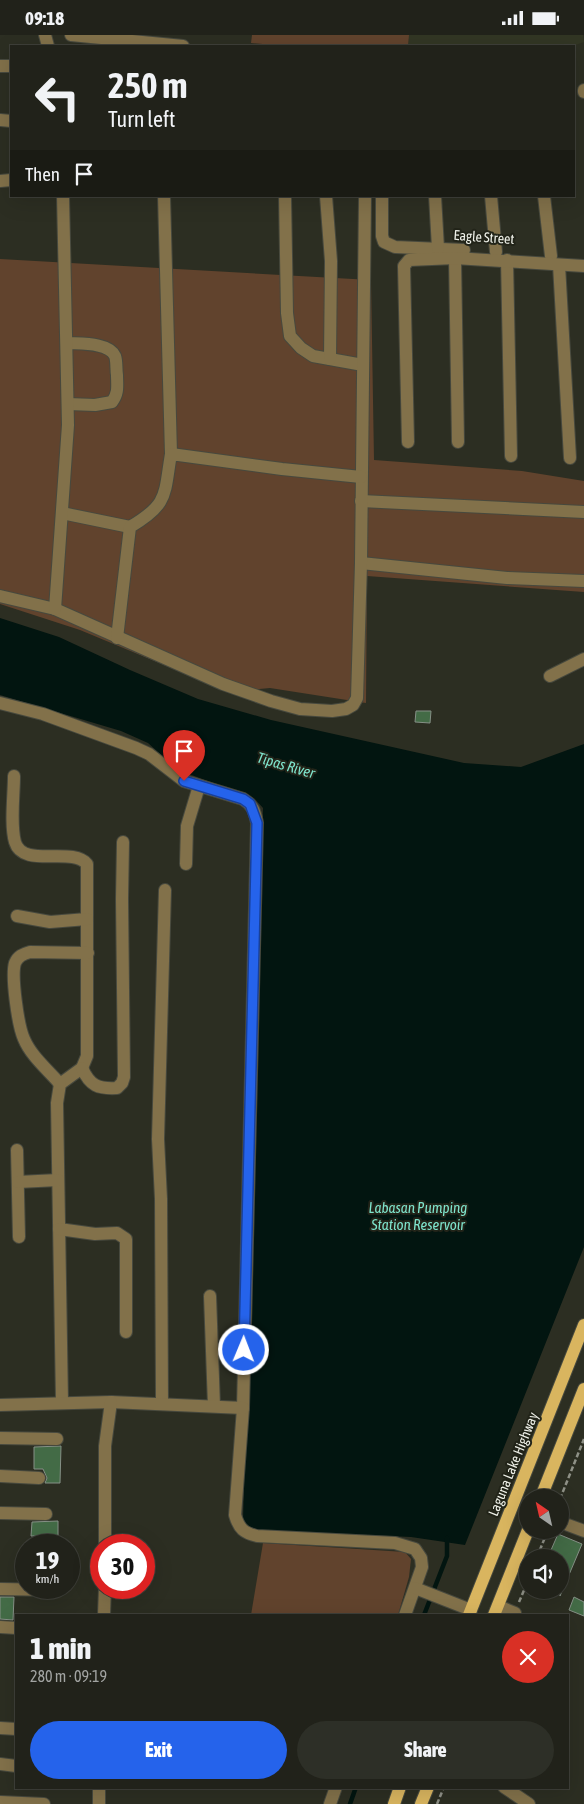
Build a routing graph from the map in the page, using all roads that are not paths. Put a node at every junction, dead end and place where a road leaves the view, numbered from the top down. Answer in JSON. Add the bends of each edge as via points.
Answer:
{"nodes":[{"id":1,"x":71,"y":35,"type":"edge"},
{"id":2,"x":173,"y":45,"type":"edge"},
{"id":3,"x":63,"y":197,"type":"edge"},
{"id":4,"x":164,"y":197,"type":"edge"},
{"id":5,"x":285,"y":197,"type":"edge"},
{"id":6,"x":326,"y":197,"type":"edge"},
{"id":7,"x":365,"y":197,"type":"edge"},
{"id":8,"x":382,"y":197,"type":"edge"},
{"id":9,"x":435,"y":197,"type":"edge"},
{"id":10,"x":491,"y":197,"type":"edge"},
{"id":11,"x":544,"y":197,"type":"edge"},
{"id":12,"x":438,"y":248,"type":"junction"},
{"id":13,"x":496,"y":252,"type":"junction"},
{"id":14,"x":455,"y":258,"type":"junction"},
{"id":15,"x":584,"y":259,"type":"edge"},
{"id":16,"x":508,"y":260,"type":"junction"},
{"id":17,"x":555,"y":260,"type":"junction"},
{"id":18,"x":584,"y":266,"type":"edge"},
{"id":19,"x":67,"y":343,"type":"junction"},
{"id":20,"x":330,"y":359,"type":"junction"},
{"id":21,"x":363,"y":365,"type":"junction"},
{"id":22,"x":68,"y":404,"type":"junction"},
{"id":23,"x":408,"y":442,"type":"dead end"},
{"id":24,"x":458,"y":442,"type":"dead end"},
{"id":25,"x":171,"y":454,"type":"junction"},
{"id":26,"x":512,"y":456,"type":"dead end"},
{"id":27,"x":570,"y":459,"type":"dead end"},
{"id":28,"x":361,"y":477,"type":"junction"},
{"id":29,"x":361,"y":501,"type":"junction"},
{"id":30,"x":584,"y":512,"type":"edge"},
{"id":31,"x":62,"y":513,"type":"junction"},
{"id":32,"x":130,"y":527,"type":"junction"},
{"id":33,"x":361,"y":563,"type":"junction"},
{"id":34,"x":584,"y":581,"type":"edge"},
{"id":35,"x":0,"y":596,"type":"edge"},
{"id":36,"x":55,"y":609,"type":"junction"},
{"id":37,"x":117,"y":637,"type":"junction"},
{"id":38,"x":584,"y":659,"type":"edge"},
{"id":39,"x":550,"y":676,"type":"dead end"},
{"id":40,"x":0,"y":703,"type":"edge"},
{"id":41,"x":14,"y":776,"type":"dead end"},
{"id":42,"x":199,"y":786,"type":"junction"},
{"id":43,"x":124,"y":842,"type":"dead end"},
{"id":44,"x":186,"y":864,"type":"dead end"},
{"id":45,"x":165,"y":890,"type":"dead end"},
{"id":46,"x":17,"y":916,"type":"dead end"},
{"id":47,"x":87,"y":919,"type":"junction"},
{"id":48,"x":88,"y":953,"type":"junction"},
{"id":49,"x":82,"y":1068,"type":"junction"},
{"id":50,"x":60,"y":1084,"type":"junction"},
{"id":51,"x":17,"y":1150,"type":"dead end"},
{"id":52,"x":58,"y":1180,"type":"junction"},
{"id":53,"x":18,"y":1181,"type":"junction"},
{"id":54,"x":59,"y":1229,"type":"junction"},
{"id":55,"x":20,"y":1237,"type":"dead end"},
{"id":56,"x":210,"y":1296,"type":"dead end"},
{"id":57,"x":584,"y":1325,"type":"edge"},
{"id":58,"x":126,"y":1332,"type":"dead end"},
{"id":59,"x":580,"y":1348,"type":"edge"},
{"id":60,"x":584,"y":1389,"type":"edge"},
{"id":61,"x":62,"y":1402,"type":"junction"},
{"id":62,"x":111,"y":1402,"type":"junction"},
{"id":63,"x":162,"y":1404,"type":"junction"},
{"id":64,"x":0,"y":1405,"type":"edge"},
{"id":65,"x":214,"y":1406,"type":"junction"},
{"id":66,"x":243,"y":1408,"type":"junction"},
{"id":67,"x":0,"y":1438,"type":"edge"},
{"id":68,"x":57,"y":1439,"type":"dead end"},
{"id":69,"x":0,"y":1476,"type":"edge"},
{"id":70,"x":39,"y":1479,"type":"dead end"},
{"id":71,"x":544,"y":1489,"type":"edge"},
{"id":72,"x":0,"y":1513,"type":"edge"},
{"id":73,"x":46,"y":1514,"type":"dead end"},
{"id":74,"x":569,"y":1525,"type":"edge"},
{"id":75,"x":584,"y":1531,"type":"edge"},
{"id":76,"x":105,"y":1534,"type":"edge"},
{"id":77,"x":524,"y":1539,"type":"edge"},
{"id":78,"x":415,"y":1588,"type":"junction"},
{"id":79,"x":0,"y":1589,"type":"edge"},
{"id":80,"x":15,"y":1589,"type":"edge"},
{"id":81,"x":105,"y":1599,"type":"edge"},
{"id":82,"x":467,"y":1610,"type":"edge"},
{"id":83,"x":496,"y":1611,"type":"edge"},
{"id":84,"x":515,"y":1613,"type":"road end"},
{"id":85,"x":104,"y":1614,"type":"edge"},
{"id":86,"x":405,"y":1614,"type":"edge"},
{"id":87,"x":0,"y":1627,"type":"edge"},
{"id":88,"x":15,"y":1628,"type":"edge"},
{"id":89,"x":0,"y":1728,"type":"edge"},
{"id":90,"x":15,"y":1729,"type":"edge"},
{"id":91,"x":0,"y":1765,"type":"edge"},
{"id":92,"x":15,"y":1766,"type":"edge"},
{"id":93,"x":100,"y":1789,"type":"edge"},
{"id":94,"x":335,"y":1789,"type":"edge"},
{"id":95,"x":399,"y":1789,"type":"edge"},
{"id":96,"x":427,"y":1789,"type":"edge"},
{"id":97,"x":507,"y":1789,"type":"edge"},
{"id":98,"x":0,"y":1801,"type":"edge"},
{"id":99,"x":44,"y":1804,"type":"edge"},
{"id":100,"x":99,"y":1804,"type":"edge"},
{"id":101,"x":330,"y":1804,"type":"edge"},
{"id":102,"x":394,"y":1804,"type":"edge"},
{"id":103,"x":421,"y":1804,"type":"edge"},
{"id":104,"x":529,"y":1804,"type":"edge"}],
"edges":[{"from":1,"to":2,"type":"street"},
{"from":3,"to":19,"type":"street"},
{"from":4,"to":25,"type":"street"},
{"from":5,"to":20,"type":"street","via":[[290,336],[314,356]]},
{"from":6,"to":20,"type":"street","via":[[331,261]]},
{"from":7,"to":21,"type":"street"},
{"from":8,"to":12,"type":"street","name":"Eagle Street","via":[[384,242],[395,247]]},
{"from":9,"to":12,"type":"street"},
{"from":10,"to":13,"type":"street"},
{"from":11,"to":17,"type":"street"},
{"from":12,"to":13,"type":"street","name":"Eagle Street"},
{"from":13,"to":17,"type":"street","name":"Eagle Street"},
{"from":14,"to":16,"type":"street","name":"Eagle Street"},
{"from":14,"to":23,"type":"street","name":"Eagle Street","via":[[409,260],[404,266]]},
{"from":14,"to":24,"type":"street"},
{"from":15,"to":17,"type":"street","name":"Eagle Street"},
{"from":16,"to":17,"type":"street","name":"Eagle Street"},
{"from":16,"to":26,"type":"street"},
{"from":17,"to":18,"type":"street","name":"Eagle Street"},
{"from":17,"to":27,"type":"street"},
{"from":19,"to":22,"type":"street"},
{"from":19,"to":22,"type":"street","via":[[101,346],[110,350],[115,356],[118,390],[112,402]]},
{"from":20,"to":21,"type":"street"},
{"from":21,"to":28,"type":"street"},
{"from":22,"to":31,"type":"street"},
{"from":25,"to":28,"type":"street"},
{"from":25,"to":32,"type":"street","via":[[163,498],[158,507]]},
{"from":28,"to":29,"type":"street"},
{"from":29,"to":30,"type":"street"},
{"from":29,"to":33,"type":"street"},
{"from":31,"to":32,"type":"street"},
{"from":31,"to":36,"type":"street"},
{"from":32,"to":37,"type":"street"},
{"from":33,"to":34,"type":"street","via":[[507,578]]},
{"from":33,"to":37,"type":"street","via":[[357,698],[346,709],[300,709],[271,701],[223,684]]},
{"from":35,"to":36,"type":"street"},
{"from":36,"to":37,"type":"street"},
{"from":38,"to":39,"type":"street"},
{"from":40,"to":42,"type":"street","via":[[43,714],[136,748],[184,781]]},
{"from":41,"to":47,"type":"street","via":[[15,843],[26,854],[79,857],[88,863]]},
{"from":42,"to":44,"type":"street","via":[[187,826]]},
{"from":42,"to":66,"type":"street","via":[[243,799],[250,804],[257,823]]},
{"from":43,"to":49,"type":"street","via":[[124,1077],[117,1088],[96,1087]]},
{"from":45,"to":63,"type":"street","via":[[158,1139]]},
{"from":46,"to":47,"type":"street","via":[[50,922]]},
{"from":47,"to":48,"type":"street"},
{"from":48,"to":49,"type":"street","via":[[87,1056]]},
{"from":48,"to":50,"type":"street","via":[[30,952],[21,954],[15,964],[15,990],[22,1035],[30,1051]]},
{"from":49,"to":50,"type":"street"},
{"from":50,"to":52,"type":"street","via":[[57,1103]]},
{"from":51,"to":53,"type":"street"},
{"from":52,"to":53,"type":"street"},
{"from":52,"to":54,"type":"street"},
{"from":53,"to":55,"type":"street"},
{"from":54,"to":58,"type":"street","via":[[95,1234],[117,1233],[126,1239]]},
{"from":54,"to":61,"type":"street"},
{"from":56,"to":65,"type":"street"},
{"from":57,"to":59,"type":"main road","name":"Laguna Lake Highway"},
{"from":59,"to":82,"type":"main road","name":"Laguna Lake Highway"},
{"from":60,"to":71,"type":"main road"},
{"from":61,"to":62,"type":"street"},
{"from":61,"to":64,"type":"street"},
{"from":62,"to":63,"type":"street"},
{"from":62,"to":76,"type":"street","via":[[105,1446]]},
{"from":63,"to":65,"type":"street"},
{"from":65,"to":66,"type":"street"},
{"from":66,"to":78,"type":"street","via":[[235,1515],[238,1526],[245,1533],[257,1536],[405,1545],[415,1549],[421,1558],[422,1567]]},
{"from":67,"to":68,"type":"street"},
{"from":69,"to":70,"type":"street"},
{"from":72,"to":73,"type":"street"},
{"from":74,"to":75,"type":"street"},
{"from":77,"to":83,"type":"main road"},
{"from":78,"to":82,"type":"street"},
{"from":78,"to":86,"type":"street"},
{"from":79,"to":80,"type":"street"},
{"from":81,"to":85,"type":"street"},
{"from":83,"to":84,"type":"street"},
{"from":87,"to":88,"type":"street"},
{"from":89,"to":90,"type":"street"},
{"from":91,"to":92,"type":"street"},
{"from":93,"to":100,"type":"street"},
{"from":94,"to":101,"type":"street"},
{"from":95,"to":102,"type":"main road"},
{"from":96,"to":103,"type":"main road"},
{"from":97,"to":104,"type":"street"},
{"from":98,"to":99,"type":"street"}]}
